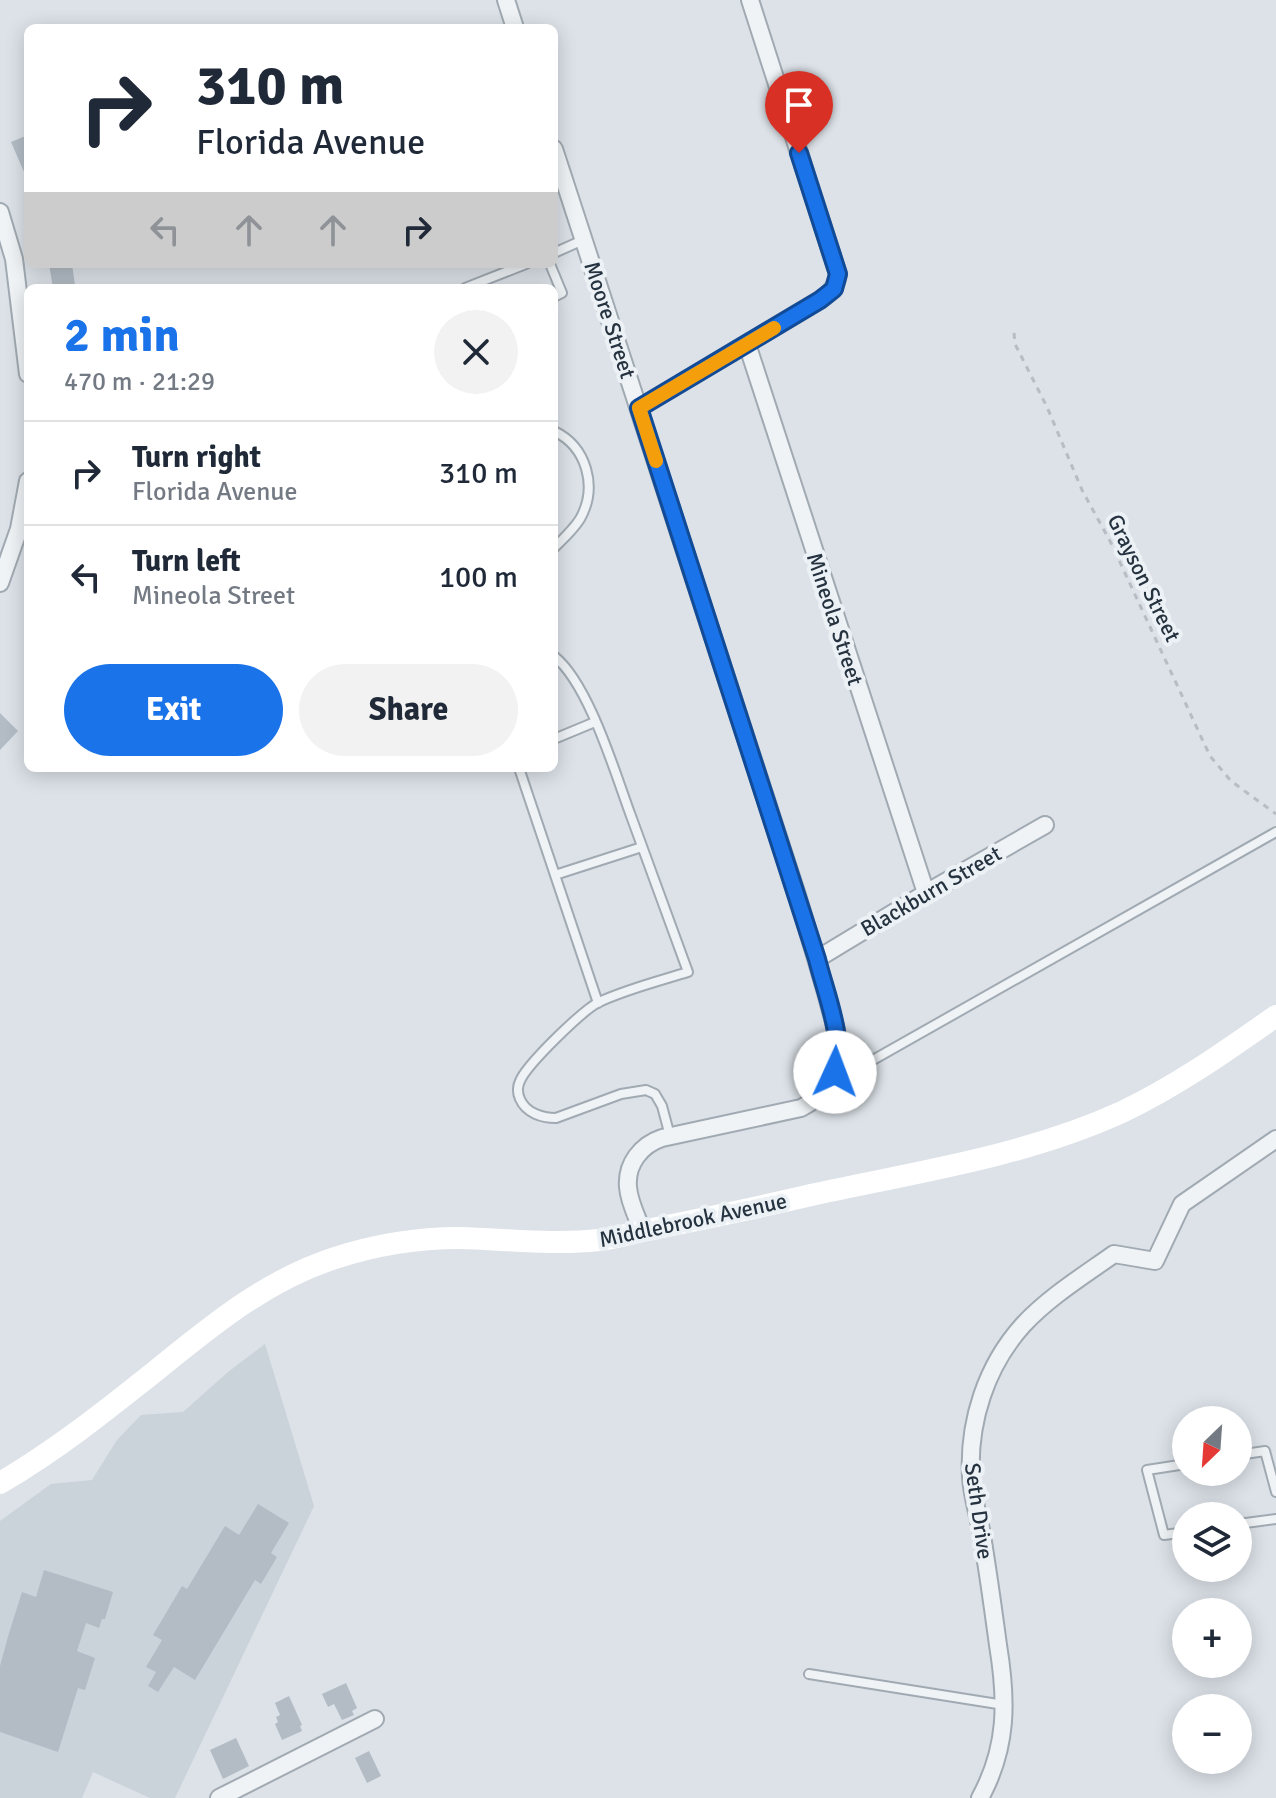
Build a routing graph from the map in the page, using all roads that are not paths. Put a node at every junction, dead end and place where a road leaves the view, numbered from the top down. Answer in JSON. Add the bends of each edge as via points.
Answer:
{"nodes":[{"id":1,"x":506,"y":0,"type":"edge"},
{"id":2,"x":750,"y":0,"type":"edge"},
{"id":3,"x":514,"y":24,"type":"edge"},
{"id":4,"x":558,"y":162,"type":"edge"},
{"id":5,"x":0,"y":213,"type":"edge"},
{"id":6,"x":583,"y":240,"type":"junction"},
{"id":7,"x":558,"y":251,"type":"edge"},
{"id":8,"x":516,"y":268,"type":"edge"},
{"id":9,"x":552,"y":268,"type":"edge"},
{"id":10,"x":475,"y":284,"type":"edge"},
{"id":11,"x":558,"y":295,"type":"edge"},
{"id":12,"x":24,"y":341,"type":"edge"},
{"id":13,"x":747,"y":344,"type":"junction"},
{"id":14,"x":639,"y":408,"type":"junction"},
{"id":15,"x":558,"y":433,"type":"edge"},
{"id":16,"x":24,"y":502,"type":"edge"},
{"id":17,"x":558,"y":544,"type":"edge"},
{"id":18,"x":0,"y":583,"type":"edge"},
{"id":19,"x":558,"y":660,"type":"edge"},
{"id":20,"x":595,"y":722,"type":"junction"},
{"id":21,"x":558,"y":737,"type":"edge"},
{"id":22,"x":520,"y":772,"type":"edge"},
{"id":23,"x":1045,"y":825,"type":"dead end"},
{"id":24,"x":1276,"y":832,"type":"edge"},
{"id":25,"x":642,"y":847,"type":"junction"},
{"id":26,"x":555,"y":875,"type":"junction"},
{"id":27,"x":926,"y":893,"type":"junction"},
{"id":28,"x":817,"y":959,"type":"junction"},
{"id":29,"x":598,"y":1003,"type":"junction"},
{"id":30,"x":1276,"y":1016,"type":"edge"},
{"id":31,"x":837,"y":1064,"type":"junction"},
{"id":32,"x":670,"y":1136,"type":"junction"},
{"id":33,"x":1276,"y":1139,"type":"edge"},
{"id":34,"x":642,"y":1230,"type":"junction"},
{"id":35,"x":1252,"y":1453,"type":"edge"},
{"id":36,"x":1172,"y":1466,"type":"edge"},
{"id":37,"x":0,"y":1483,"type":"edge"},
{"id":38,"x":1276,"y":1492,"type":"edge"},
{"id":39,"x":1276,"y":1519,"type":"edge"},
{"id":40,"x":1252,"y":1522,"type":"edge"},
{"id":41,"x":1172,"y":1534,"type":"edge"},
{"id":42,"x":809,"y":1674,"type":"dead end"},
{"id":43,"x":1005,"y":1705,"type":"junction"},
{"id":44,"x":375,"y":1719,"type":"dead end"},
{"id":45,"x":219,"y":1798,"type":"edge"},
{"id":46,"x":980,"y":1798,"type":"edge"}],
"edges":[{"from":1,"to":3,"type":"street"},
{"from":2,"to":13,"type":"street","via":[[838,274],[831,292]]},
{"from":4,"to":6,"type":"street","name":"Moore Street"},
{"from":5,"to":12,"type":"street","via":[[14,259]]},
{"from":6,"to":7,"type":"lane"},
{"from":6,"to":14,"type":"street","name":"Moore Street"},
{"from":8,"to":10,"type":"lane"},
{"from":9,"to":11,"type":"lane","via":[[562,293]]},
{"from":13,"to":14,"type":"street"},
{"from":13,"to":27,"type":"street","name":"Mineola Street"},
{"from":14,"to":28,"type":"street","name":"Moore Street"},
{"from":15,"to":17,"type":"lane","via":[[579,452],[589,483],[581,516]]},
{"from":16,"to":18,"type":"street"},
{"from":19,"to":20,"type":"lane","via":[[584,695]]},
{"from":20,"to":21,"type":"lane"},
{"from":20,"to":25,"type":"lane"},
{"from":22,"to":26,"type":"lane"},
{"from":23,"to":27,"type":"street","name":"Blackburn Street"},
{"from":24,"to":31,"type":"lane","via":[[857,1069]]},
{"from":25,"to":26,"type":"lane"},
{"from":25,"to":29,"type":"lane","via":[[688,972]]},
{"from":26,"to":29,"type":"lane"},
{"from":27,"to":28,"type":"street","name":"Blackburn Street"},
{"from":28,"to":31,"type":"street","name":"Moore Street","via":[[838,1040]]},
{"from":29,"to":32,"type":"lane","via":[[526,1070],[517,1090],[520,1099],[539,1116],[556,1118],[646,1090],[662,1106]]},
{"from":30,"to":34,"type":"main road","name":"Middlebrook Avenue","via":[[1163,1091],[1068,1134],[977,1160]]},
{"from":31,"to":32,"type":"street","via":[[828,1086],[801,1108]]},
{"from":32,"to":34,"type":"street","via":[[644,1148],[629,1174],[628,1192]]},
{"from":33,"to":43,"type":"street","name":"Seth Drive","via":[[1182,1204],[1155,1261],[1114,1254],[1022,1326],[995,1367],[975,1418],[971,1479]]},
{"from":34,"to":37,"type":"main road","name":"Middlebrook Avenue","via":[[579,1242],[407,1241],[308,1268],[228,1313],[67,1440]]},
{"from":35,"to":38,"type":"lane","via":[[1265,1451]]},
{"from":36,"to":41,"type":"lane","via":[[1147,1470],[1164,1535]]},
{"from":39,"to":40,"type":"lane"},
{"from":42,"to":43,"type":"lane"},
{"from":43,"to":46,"type":"street","name":"Seth Drive","via":[[1002,1738]]},
{"from":44,"to":45,"type":"street"}]}
